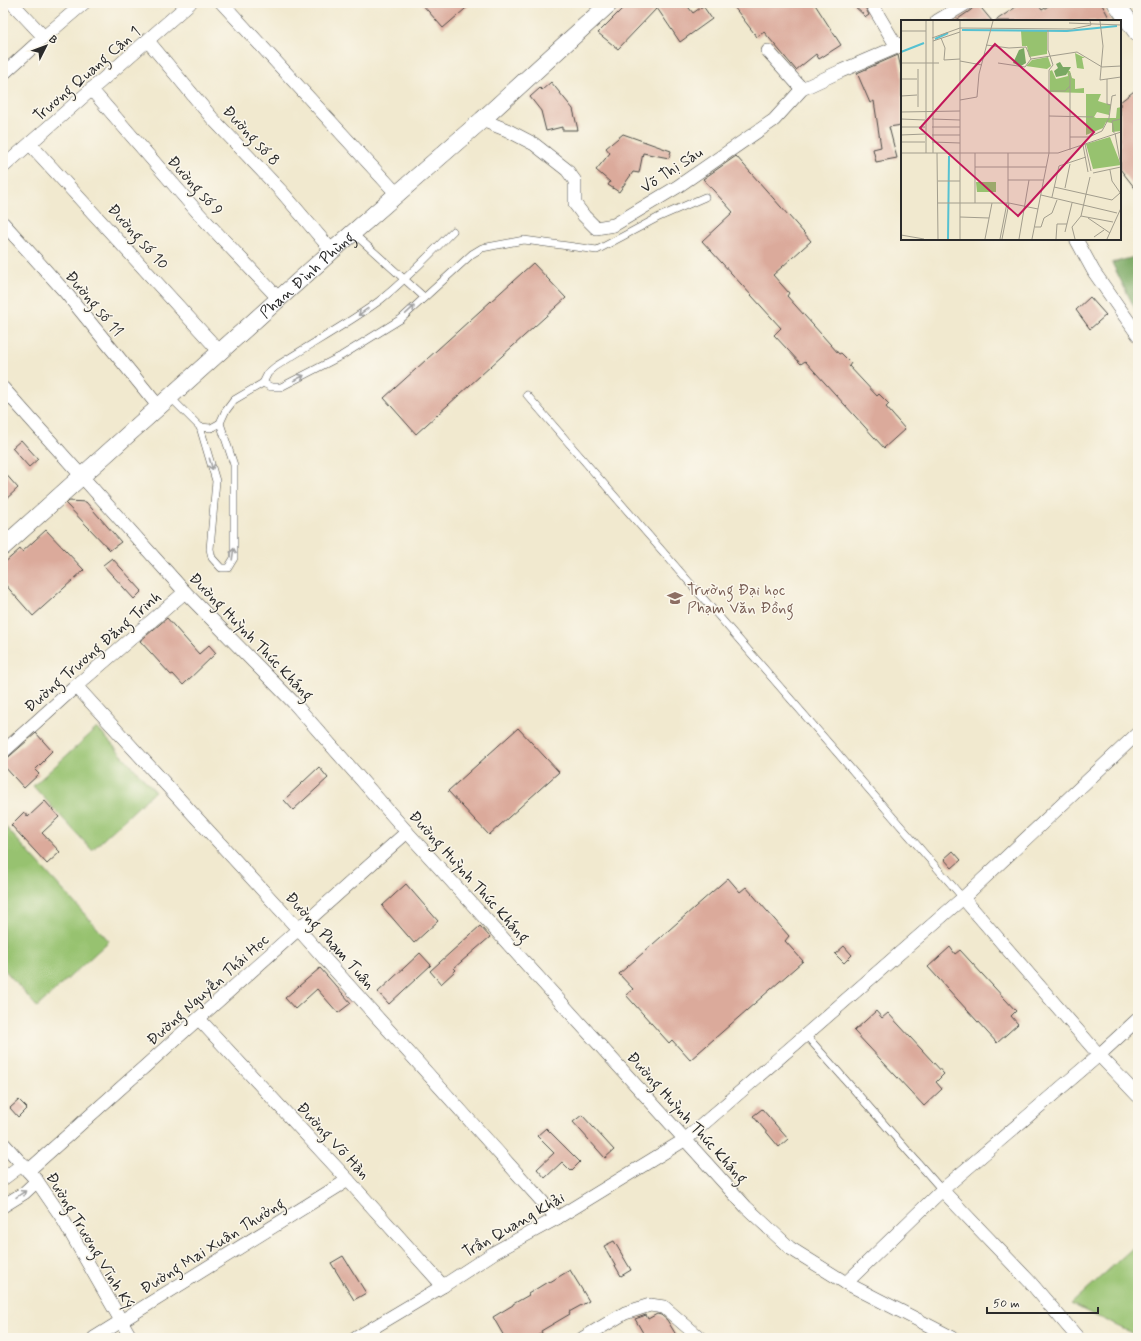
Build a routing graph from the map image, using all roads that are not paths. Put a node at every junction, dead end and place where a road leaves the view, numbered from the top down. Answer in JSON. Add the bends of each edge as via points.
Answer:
{"nodes":[{"id":1,"x":12,"y":3,"type":"edge"},
{"id":2,"x":84,"y":3,"type":"edge"},
{"id":3,"x":190,"y":3,"type":"edge"},
{"id":4,"x":222,"y":3,"type":"edge"},
{"id":5,"x":610,"y":3,"type":"edge"},
{"id":6,"x":871,"y":3,"type":"edge"},
{"id":7,"x":967,"y":3,"type":"edge"},
{"id":8,"x":1116,"y":3,"type":"edge"},
{"id":9,"x":939,"y":20,"type":"edge"},
{"id":10,"x":1138,"y":34,"type":"edge"},
{"id":11,"x":44,"y":37,"type":"junction"},
{"id":12,"x":148,"y":41,"type":"junction"},
{"id":13,"x":899,"y":46,"type":"edge"},
{"id":14,"x":768,"y":51,"type":"dead end"},
{"id":15,"x":3,"y":74,"type":"edge"},
{"id":16,"x":91,"y":89,"type":"junction"},
{"id":17,"x":802,"y":89,"type":"junction"},
{"id":18,"x":482,"y":120,"type":"junction"},
{"id":19,"x":30,"y":144,"type":"junction"},
{"id":20,"x":3,"y":167,"type":"edge"},
{"id":21,"x":397,"y":194,"type":"junction"},
{"id":22,"x":705,"y":197,"type":"dead end"},
{"id":23,"x":3,"y":223,"type":"edge"},
{"id":24,"x":453,"y":231,"type":"dead end"},
{"id":25,"x":353,"y":233,"type":"junction"},
{"id":26,"x":1077,"y":240,"type":"edge"},
{"id":27,"x":332,"y":251,"type":"junction"},
{"id":28,"x":404,"y":280,"type":"junction"},
{"id":29,"x":424,"y":297,"type":"junction"},
{"id":30,"x":280,"y":300,"type":"junction"},
{"id":31,"x":1138,"y":335,"type":"edge"},
{"id":32,"x":221,"y":353,"type":"junction"},
{"id":33,"x":263,"y":383,"type":"junction"},
{"id":34,"x":3,"y":388,"type":"edge"},
{"id":35,"x":527,"y":395,"type":"dead end"},
{"id":36,"x":164,"y":402,"type":"junction"},
{"id":37,"x":220,"y":423,"type":"junction"},
{"id":38,"x":200,"y":427,"type":"junction"},
{"id":39,"x":82,"y":476,"type":"junction"},
{"id":40,"x":3,"y":548,"type":"edge"},
{"id":41,"x":185,"y":592,"type":"junction"},
{"id":42,"x":76,"y":686,"type":"junction"},
{"id":43,"x":1138,"y":733,"type":"edge"},
{"id":44,"x":3,"y":752,"type":"edge"},
{"id":45,"x":407,"y":832,"type":"junction"},
{"id":46,"x":963,"y":898,"type":"junction"},
{"id":47,"x":299,"y":930,"type":"junction"},
{"id":48,"x":199,"y":1019,"type":"junction"},
{"id":49,"x":1138,"y":1019,"type":"edge"},
{"id":50,"x":805,"y":1034,"type":"junction"},
{"id":51,"x":1099,"y":1055,"type":"junction"},
{"id":52,"x":1138,"y":1096,"type":"edge"},
{"id":53,"x":686,"y":1139,"type":"junction"},
{"id":54,"x":3,"y":1143,"type":"edge"},
{"id":55,"x":25,"y":1167,"type":"junction"},
{"id":56,"x":3,"y":1179,"type":"edge"},
{"id":57,"x":348,"y":1180,"type":"junction"},
{"id":58,"x":37,"y":1181,"type":"junction"},
{"id":59,"x":942,"y":1190,"type":"junction"},
{"id":60,"x":3,"y":1206,"type":"edge"},
{"id":61,"x":557,"y":1218,"type":"junction"},
{"id":62,"x":846,"y":1283,"type":"junction"},
{"id":63,"x":444,"y":1286,"type":"junction"},
{"id":64,"x":121,"y":1322,"type":"junction"},
{"id":65,"x":94,"y":1338,"type":"edge"},
{"id":66,"x":131,"y":1338,"type":"edge"},
{"id":67,"x":356,"y":1338,"type":"edge"},
{"id":68,"x":583,"y":1338,"type":"edge"},
{"id":69,"x":700,"y":1338,"type":"edge"},
{"id":70,"x":952,"y":1338,"type":"edge"},
{"id":71,"x":1078,"y":1338,"type":"edge"}],
"edges":[{"from":1,"to":11,"type":"street"},
{"from":2,"to":11,"type":"street"},
{"from":3,"to":12,"type":"street","name":"Trương Quang Cận 1"},
{"from":4,"to":21,"type":"street"},
{"from":5,"to":18,"type":"street","name":"Phan Đình Phùng"},
{"from":6,"to":13,"type":"street"},
{"from":7,"to":9,"type":"street"},
{"from":8,"to":10,"type":"street"},
{"from":11,"to":15,"type":"street"},
{"from":12,"to":16,"type":"street","name":"Trương Quang Cận 1"},
{"from":12,"to":27,"type":"street","name":"Đường số 8","via":[[212,118],[282,192]]},
{"from":13,"to":17,"type":"street","name":"Võ Thị Sáu"},
{"from":14,"to":17,"type":"street"},
{"from":16,"to":19,"type":"street","name":"Trương Quang Cận 1"},
{"from":16,"to":30,"type":"street","name":"Đường số 9","via":[[195,209]]},
{"from":17,"to":18,"type":"street","name":"Võ Thị Sáu","via":[[774,120],[677,186],[614,225],[596,228],[575,204],[575,181],[567,170],[534,144]]},
{"from":18,"to":21,"type":"street","name":"Phan Đình Phùng"},
{"from":19,"to":20,"type":"street","name":"Trương Quang Cận 1"},
{"from":19,"to":32,"type":"street","name":"Đường số 10"},
{"from":21,"to":25,"type":"street","name":"Phan Đình Phùng"},
{"from":22,"to":29,"type":"lane","via":[[659,217],[597,250],[524,240],[482,248]]},
{"from":23,"to":36,"type":"street","name":"Đường số 11"},
{"from":24,"to":28,"type":"lane"},
{"from":25,"to":27,"type":"street","name":"Phan Đình Phùng"},
{"from":25,"to":28,"type":"lane"},
{"from":26,"to":31,"type":"street","via":[[1094,272]]},
{"from":27,"to":30,"type":"street","name":"Phan Đình Phùng"},
{"from":28,"to":29,"type":"lane"},
{"from":28,"to":33,"type":"lane","one_way":true,"via":[[356,316],[275,367]]},
{"from":33,"to":29,"type":"lane","one_way":true,"via":[[272,387],[281,386],[341,356],[400,319]]},
{"from":30,"to":32,"type":"street","name":"Phan Đình Phùng"},
{"from":32,"to":36,"type":"street","name":"Phan Đình Phùng"},
{"from":33,"to":37,"type":"lane","via":[[234,400]]},
{"from":34,"to":39,"type":"street","name":"Đường Huỳnh Thúc Kháng"},
{"from":35,"to":46,"type":"lane"},
{"from":36,"to":38,"type":"lane"},
{"from":36,"to":39,"type":"street","name":"Phan Đình Phùng"},
{"from":37,"to":38,"type":"lane","via":[[211,428]]},
{"from":38,"to":37,"type":"lane","one_way":true,"via":[[216,481],[210,549],[212,558],[221,568],[228,568],[234,558],[234,466]]},
{"from":39,"to":40,"type":"street","name":"Phan Đình Phùng"},
{"from":39,"to":41,"type":"street","name":"Đường Huỳnh Thúc Kháng"},
{"from":41,"to":42,"type":"street","name":"Đường Trương Đăng Trinh"},
{"from":41,"to":45,"type":"street","name":"Đường Huỳnh Thúc Kháng","via":[[293,702]]},
{"from":42,"to":44,"type":"street","name":"Đường Trương Đăng Trinh"},
{"from":42,"to":47,"type":"street","name":"Đường Phạm Tuân"},
{"from":43,"to":46,"type":"street","name":"Trần Quang Khải"},
{"from":45,"to":47,"type":"street","name":"Đường Nguyễn Thái Học"},
{"from":45,"to":53,"type":"street","name":"Đường Huỳnh Thúc Kháng"},
{"from":46,"to":50,"type":"street","name":"Trần Quang Khải"},
{"from":46,"to":51,"type":"street"},
{"from":47,"to":48,"type":"street","name":"Đường Nguyễn Thái Học"},
{"from":47,"to":61,"type":"street","name":"Đường Phạm Tuân"},
{"from":48,"to":55,"type":"street","name":"Đường Nguyễn Thái Học"},
{"from":48,"to":57,"type":"street","name":"Đường Võ Hàn"},
{"from":49,"to":51,"type":"street"},
{"from":50,"to":53,"type":"street","name":"Trần Quang Khải"},
{"from":50,"to":59,"type":"lane"},
{"from":51,"to":52,"type":"street"},
{"from":51,"to":59,"type":"street"},
{"from":53,"to":61,"type":"street","name":"Trần Quang Khải"},
{"from":53,"to":62,"type":"street","name":"Đường Huỳnh Thúc Kháng","via":[[746,1207],[790,1248]]},
{"from":54,"to":55,"type":"street","name":"Đường Trương Vĩnh Ký"},
{"from":55,"to":56,"type":"street","name":"Đường Nguyễn Thái Học"},
{"from":55,"to":58,"type":"street","name":"Đường Trương Vĩnh Ký"},
{"from":57,"to":63,"type":"street","name":"Đường Võ Hàn"},
{"from":57,"to":64,"type":"street","name":"Đường Mai Xuân Thưởng"},
{"from":60,"to":58,"type":"street","one_way":true},
{"from":58,"to":64,"type":"street","name":"Đường Trương Vĩnh Ký","via":[[61,1216]]},
{"from":59,"to":62,"type":"street"},
{"from":59,"to":71,"type":"street","via":[[1030,1282]]},
{"from":61,"to":63,"type":"street","name":"Trần Quang Khải","via":[[495,1252]]},
{"from":62,"to":70,"type":"street","name":"Đường Huỳnh Thúc Kháng"},
{"from":63,"to":67,"type":"street","name":"Trần Quang Khải"},
{"from":64,"to":65,"type":"street","name":"Đường Mai Xuân Thưởng"},
{"from":64,"to":66,"type":"street","name":"Đường Trương Vĩnh Ký"},
{"from":68,"to":69,"type":"street","via":[[625,1313],[650,1305],[664,1307]]}]}
